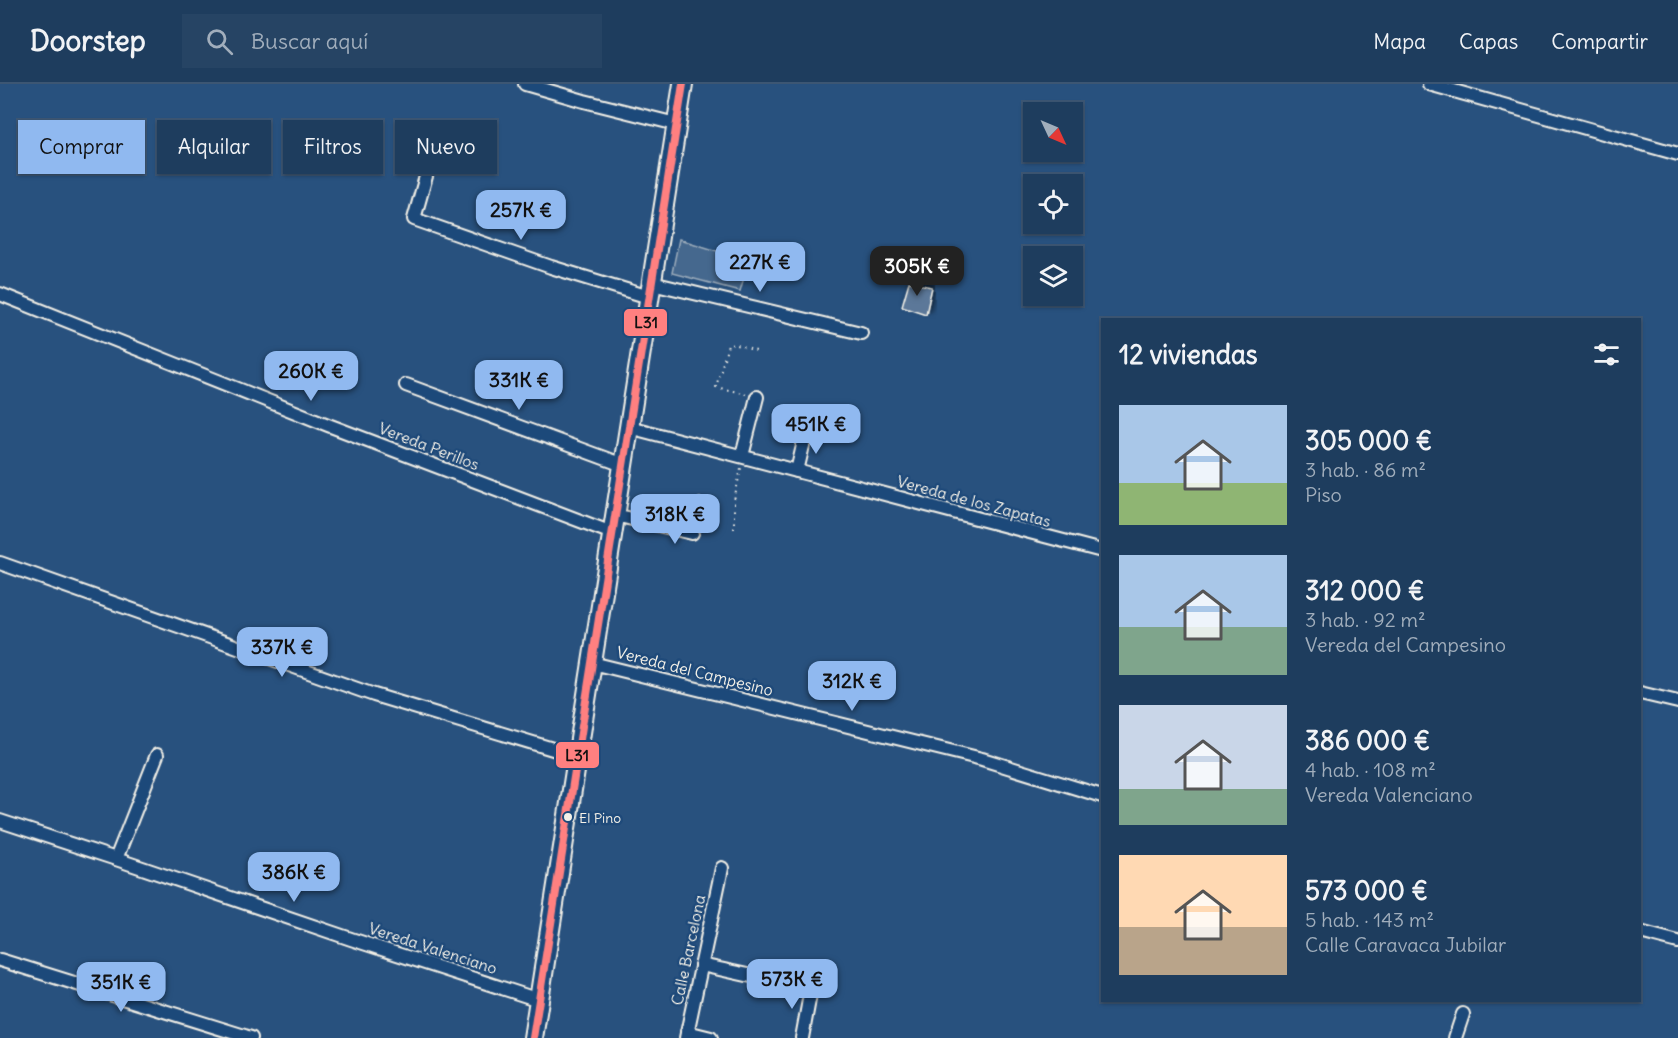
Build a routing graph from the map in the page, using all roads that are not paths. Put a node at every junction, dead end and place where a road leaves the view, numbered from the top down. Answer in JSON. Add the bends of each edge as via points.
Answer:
{"nodes":[{"id":1,"x":525,"y":84,"type":"edge"},
{"id":2,"x":683,"y":84,"type":"edge"},
{"id":3,"x":1429,"y":84,"type":"edge"},
{"id":4,"x":676,"y":124,"type":"junction"},
{"id":5,"x":1678,"y":154,"type":"edge"},
{"id":6,"x":427,"y":174,"type":"edge"},
{"id":7,"x":651,"y":290,"type":"junction"},
{"id":8,"x":0,"y":294,"type":"edge"},
{"id":9,"x":861,"y":333,"type":"dead end"},
{"id":10,"x":406,"y":385,"type":"dead end"},
{"id":11,"x":757,"y":397,"type":"road end"},
{"id":12,"x":629,"y":427,"type":"junction"},
{"id":13,"x":806,"y":433,"type":"dead end"},
{"id":14,"x":742,"y":456,"type":"junction"},
{"id":15,"x":623,"y":465,"type":"junction"},
{"id":16,"x":797,"y":471,"type":"junction"},
{"id":17,"x":701,"y":505,"type":"dead end"},
{"id":18,"x":613,"y":524,"type":"junction"},
{"id":19,"x":1101,"y":551,"type":"edge"},
{"id":20,"x":0,"y":563,"type":"edge"},
{"id":21,"x":592,"y":663,"type":"junction"},
{"id":22,"x":1641,"y":693,"type":"edge"},
{"id":23,"x":1678,"y":702,"type":"edge"},
{"id":24,"x":158,"y":755,"type":"dead end"},
{"id":25,"x":576,"y":756,"type":"junction"},
{"id":26,"x":1101,"y":796,"type":"edge"},
{"id":27,"x":0,"y":821,"type":"edge"},
{"id":28,"x":116,"y":859,"type":"junction"},
{"id":29,"x":722,"y":868,"type":"dead end"},
{"id":30,"x":1641,"y":932,"type":"edge"},
{"id":31,"x":1678,"y":942,"type":"edge"},
{"id":32,"x":0,"y":960,"type":"edge"},
{"id":33,"x":701,"y":965,"type":"junction"},
{"id":34,"x":539,"y":1000,"type":"junction"},
{"id":35,"x":1463,"y":1014,"type":"dead end"},
{"id":36,"x":687,"y":1035,"type":"edge"},
{"id":37,"x":251,"y":1038,"type":"edge"},
{"id":38,"x":533,"y":1038,"type":"edge"},
{"id":39,"x":711,"y":1038,"type":"edge"},
{"id":40,"x":802,"y":1038,"type":"edge"},
{"id":41,"x":1455,"y":1038,"type":"edge"}],
"edges":[{"from":1,"to":4,"type":"street"},
{"from":2,"to":4,"type":"main road"},
{"from":3,"to":5,"type":"street"},
{"from":4,"to":7,"type":"main road"},
{"from":6,"to":7,"type":"street","via":[[414,219],[551,267]]},
{"from":7,"to":9,"type":"street"},
{"from":7,"to":12,"type":"main road"},
{"from":8,"to":18,"type":"street","name":"Vereda Perillos","via":[[328,425]]},
{"from":10,"to":15,"type":"street"},
{"from":11,"to":14,"type":"street"},
{"from":12,"to":14,"type":"street","name":"Vereda de los Zapatas"},
{"from":12,"to":15,"type":"main road"},
{"from":13,"to":16,"type":"street"},
{"from":14,"to":16,"type":"street","name":"Vereda de los Zapatas"},
{"from":15,"to":18,"type":"main road"},
{"from":16,"to":19,"type":"street","name":"Vereda de los Zapatas"},
{"from":17,"to":18,"type":"street","name":"Vereda Perillos","via":[[692,533]]},
{"from":18,"to":21,"type":"main road"},
{"from":20,"to":25,"type":"street","via":[[374,694]]},
{"from":21,"to":25,"type":"main road"},
{"from":21,"to":26,"type":"street","name":"Vereda del Campesino","via":[[982,759]]},
{"from":22,"to":23,"type":"street"},
{"from":24,"to":28,"type":"street"},
{"from":25,"to":34,"type":"main road"},
{"from":27,"to":28,"type":"street","name":"Vereda Valenciano"},
{"from":28,"to":34,"type":"street","name":"Vereda Valenciano"},
{"from":29,"to":33,"type":"street","name":"Calle Barcelona"},
{"from":30,"to":31,"type":"street"},
{"from":32,"to":37,"type":"street"},
{"from":33,"to":36,"type":"street","name":"Calle Barcelona"},
{"from":33,"to":40,"type":"street","via":[[812,989]]},
{"from":34,"to":38,"type":"main road"},
{"from":35,"to":41,"type":"street"},
{"from":36,"to":39,"type":"street"}]}
